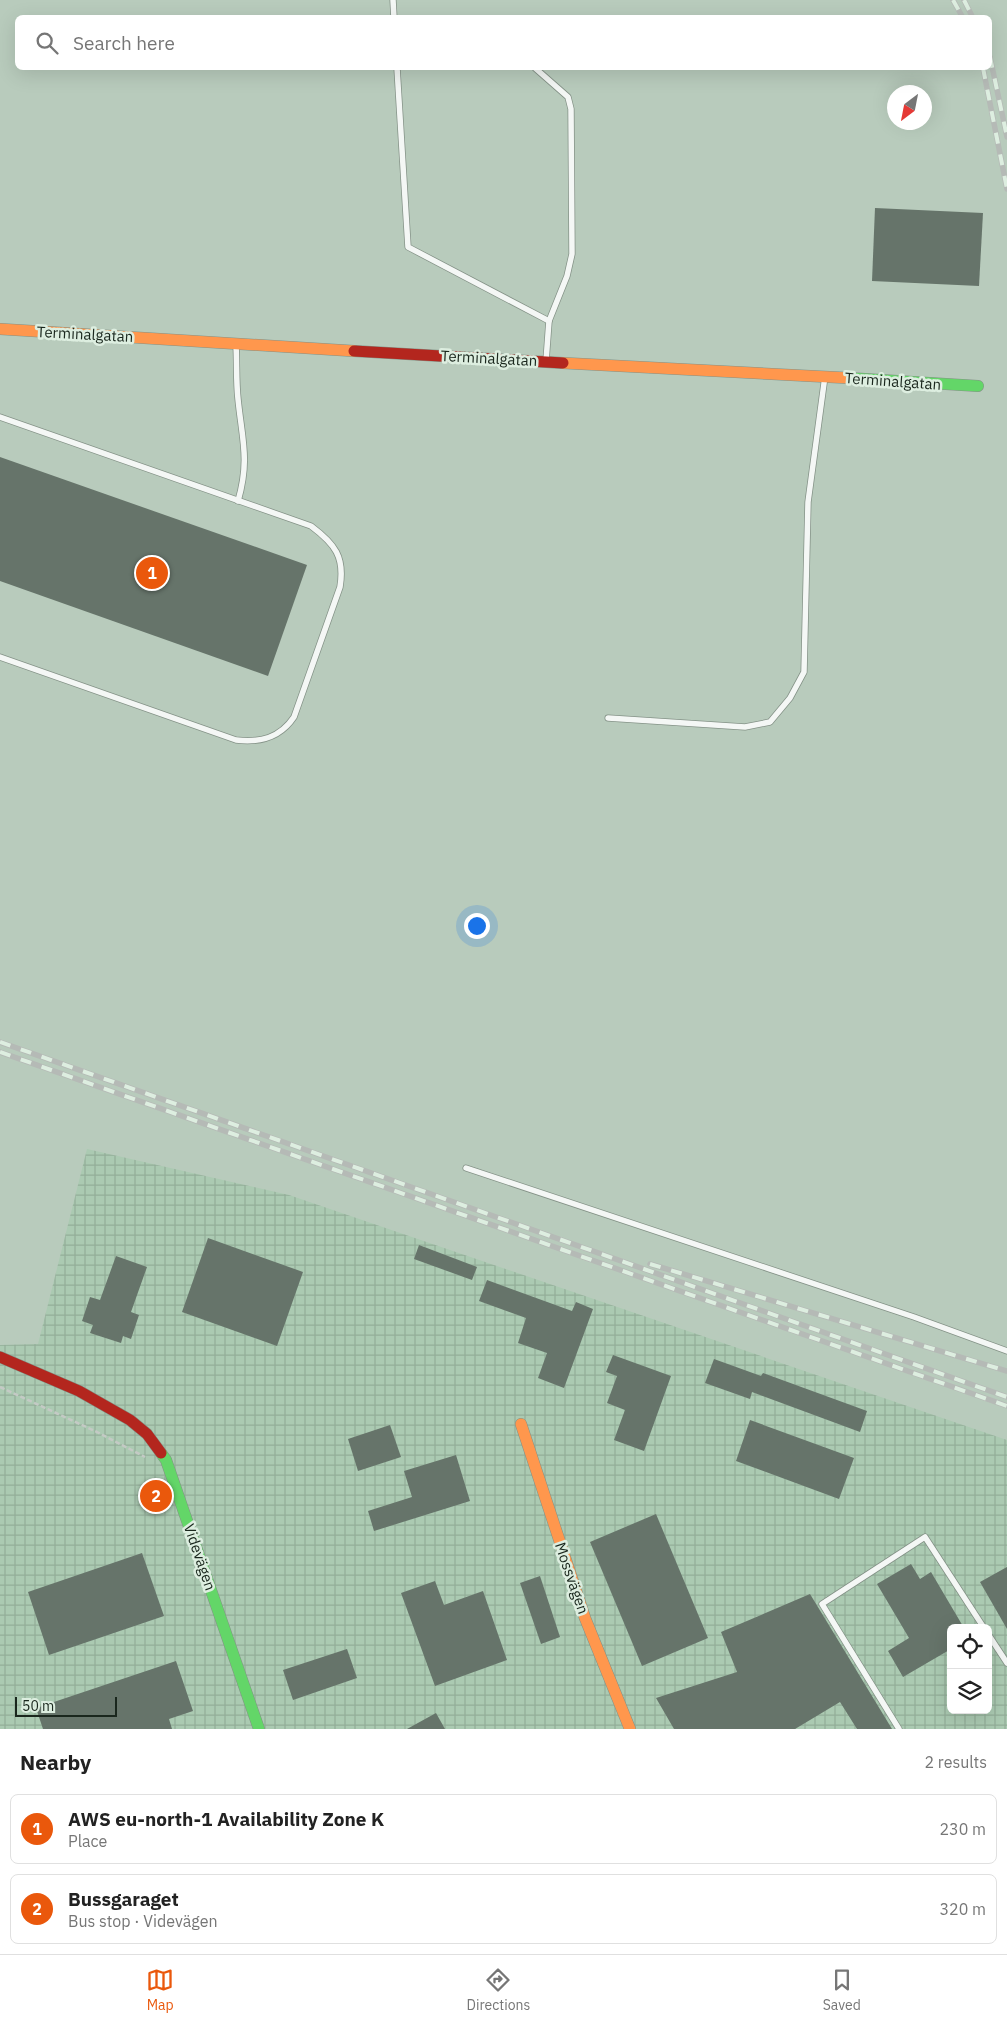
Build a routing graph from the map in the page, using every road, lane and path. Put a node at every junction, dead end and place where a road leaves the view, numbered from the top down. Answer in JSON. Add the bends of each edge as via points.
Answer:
{"nodes":[{"id":1,"x":393,"y":0,"type":"edge"},
{"id":2,"x":394,"y":15,"type":"edge"},
{"id":3,"x":397,"y":70,"type":"edge"},
{"id":4,"x":537,"y":70,"type":"edge"},
{"id":5,"x":549,"y":321,"type":"junction"},
{"id":6,"x":0,"y":329,"type":"edge"},
{"id":7,"x":236,"y":343,"type":"junction"},
{"id":8,"x":546,"y":362,"type":"junction"},
{"id":9,"x":826,"y":376,"type":"junction"},
{"id":10,"x":978,"y":386,"type":"dead end"},
{"id":11,"x":0,"y":417,"type":"edge"},
{"id":12,"x":238,"y":501,"type":"junction"},
{"id":13,"x":0,"y":657,"type":"edge"},
{"id":14,"x":608,"y":718,"type":"dead end"},
{"id":15,"x":466,"y":1168,"type":"dead end"},
{"id":16,"x":1007,"y":1351,"type":"edge"},
{"id":17,"x":0,"y":1357,"type":"edge"},
{"id":18,"x":0,"y":1387,"type":"edge"},
{"id":19,"x":521,"y":1424,"type":"dead end"},
{"id":20,"x":147,"y":1458,"type":"dead end"},
{"id":21,"x":981,"y":1624,"type":"edge"},
{"id":22,"x":992,"y":1640,"type":"edge"},
{"id":23,"x":1007,"y":1663,"type":"edge"},
{"id":24,"x":259,"y":1729,"type":"edge"},
{"id":25,"x":630,"y":1729,"type":"edge"},
{"id":26,"x":899,"y":1729,"type":"edge"}],
"edges":[{"from":1,"to":2,"type":"lane"},
{"from":3,"to":5,"type":"lane","via":[[408,247]]},
{"from":4,"to":5,"type":"lane","via":[[568,97],[571,109],[572,254]]},
{"from":5,"to":8,"type":"lane"},
{"from":6,"to":7,"type":"street","name":"Terminalgatan"},
{"from":7,"to":8,"type":"street","name":"Terminalgatan"},
{"from":7,"to":12,"type":"lane","via":[[238,398],[246,464]]},
{"from":8,"to":9,"type":"street","name":"Terminalgatan"},
{"from":9,"to":10,"type":"street","name":"Terminalgatan"},
{"from":9,"to":14,"type":"lane","via":[[808,502],[804,672],[790,698],[770,722],[745,727]]},
{"from":11,"to":12,"type":"lane"},
{"from":12,"to":13,"type":"lane","via":[[311,526],[333,544],[341,560],[340,587],[301,701],[288,726],[253,742],[236,740]]},
{"from":15,"to":16,"type":"lane"},
{"from":17,"to":24,"type":"street","name":"Videvägen","via":[[79,1391],[130,1420],[147,1434],[166,1460]]},
{"from":18,"to":20,"type":"path"},
{"from":19,"to":25,"type":"street","name":"Mossvägen","via":[[586,1618]]},
{"from":21,"to":26,"type":"lane","via":[[925,1538],[822,1604]]},
{"from":22,"to":23,"type":"lane"}]}
